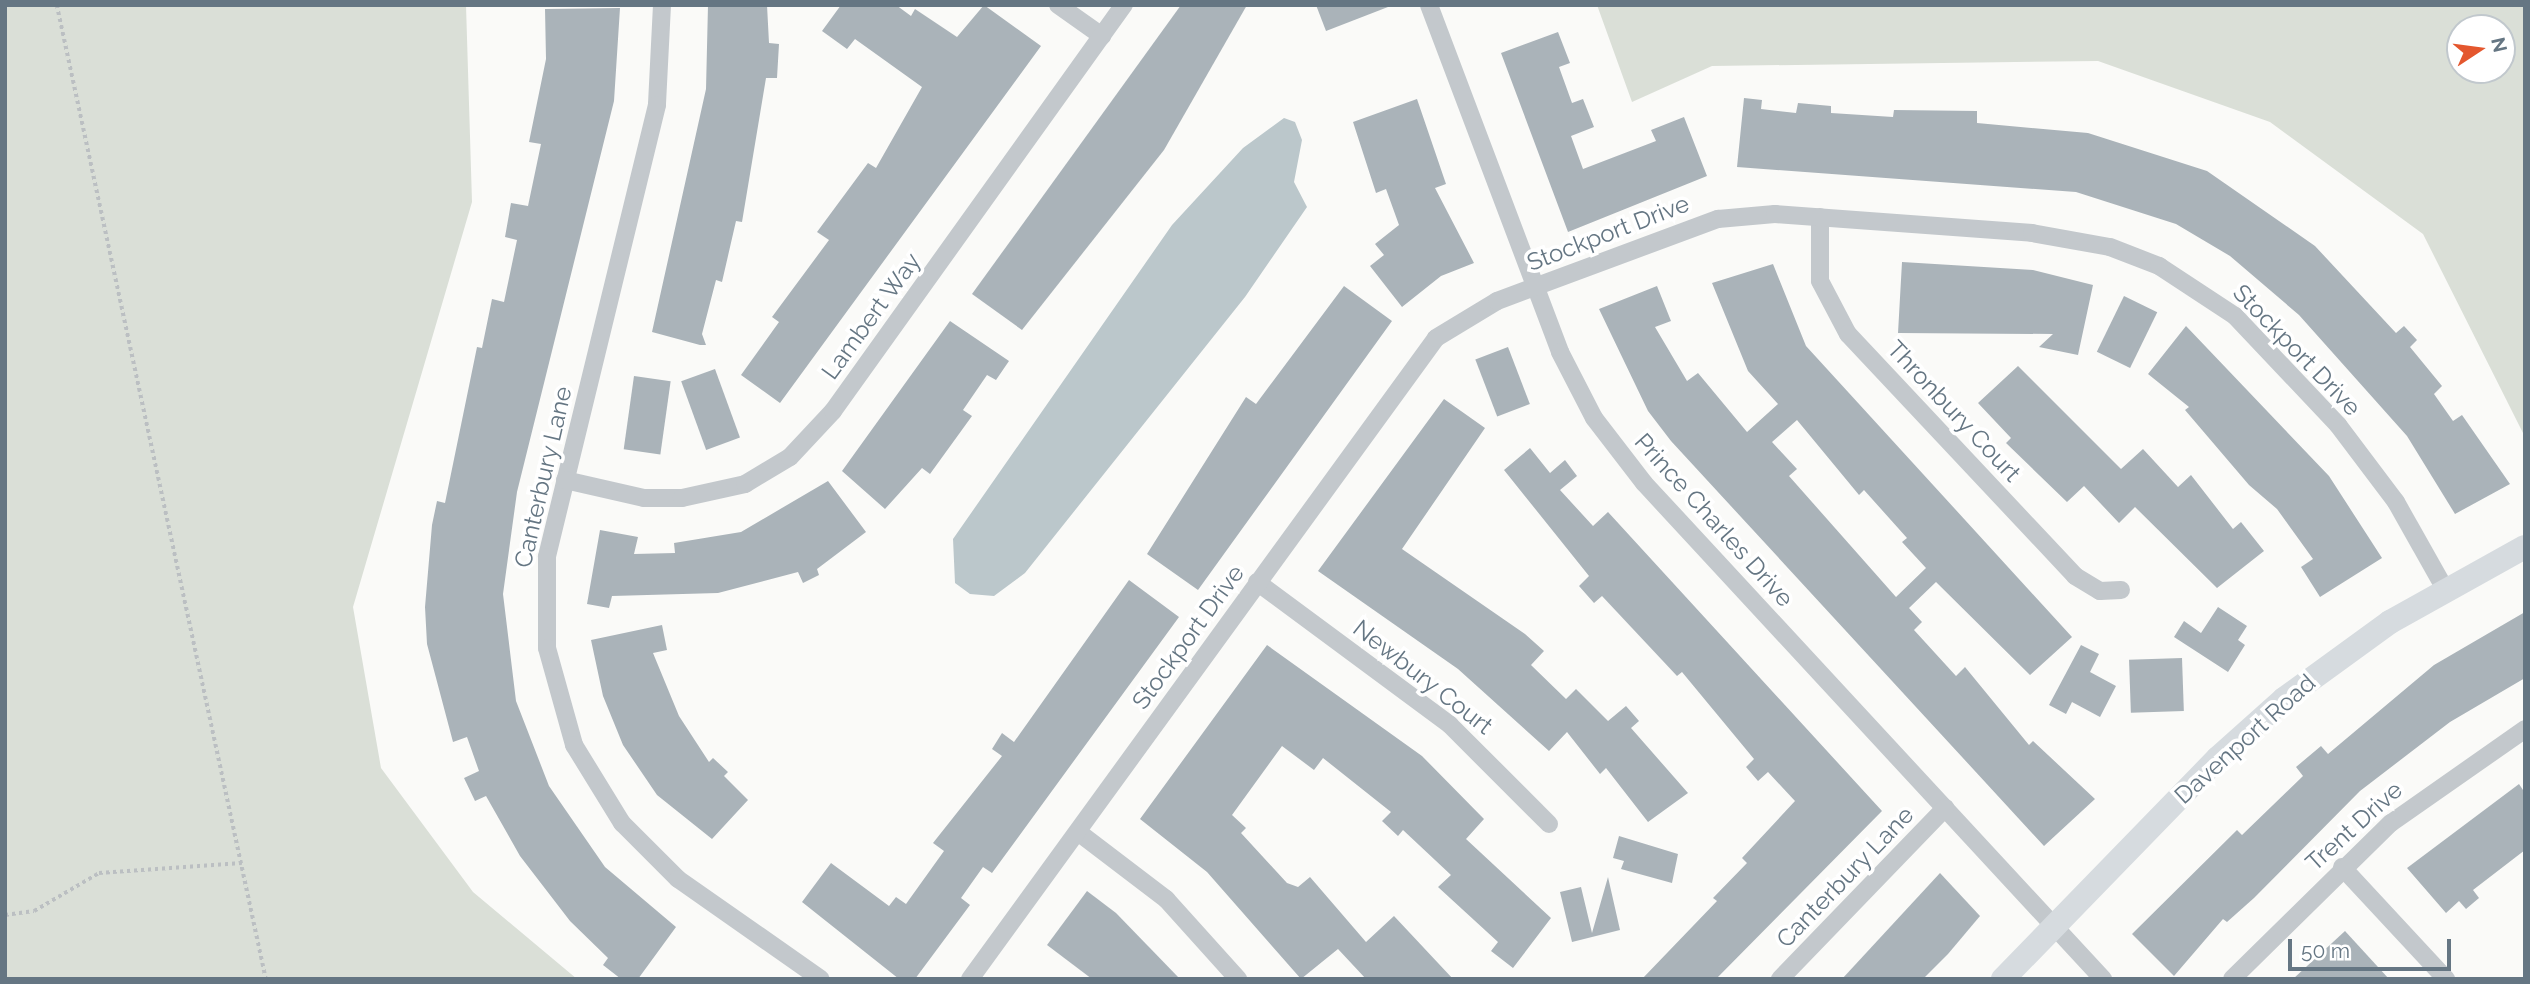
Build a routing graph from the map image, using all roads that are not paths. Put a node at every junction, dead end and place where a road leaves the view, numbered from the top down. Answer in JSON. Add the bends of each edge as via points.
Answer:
{"nodes":[{"id":1,"x":662,"y":5,"type":"edge"},
{"id":2,"x":1058,"y":5,"type":"edge"},
{"id":3,"x":1124,"y":5,"type":"edge"},
{"id":4,"x":1429,"y":5,"type":"edge"},
{"id":5,"x":1102,"y":36,"type":"junction"},
{"id":6,"x":1820,"y":218,"type":"junction"},
{"id":7,"x":1537,"y":286,"type":"junction"},
{"id":8,"x":565,"y":480,"type":"junction"},
{"id":9,"x":2525,"y":547,"type":"edge"},
{"id":10,"x":1257,"y":582,"type":"junction"},
{"id":11,"x":2445,"y":589,"type":"junction"},
{"id":12,"x":2120,"y":590,"type":"dead end"},
{"id":13,"x":2525,"y":729,"type":"edge"},
{"id":14,"x":1945,"y":808,"type":"junction"},
{"id":15,"x":1549,"y":824,"type":"dead end"},
{"id":16,"x":1078,"y":832,"type":"junction"},
{"id":17,"x":2342,"y":867,"type":"junction"},
{"id":18,"x":2054,"y":926,"type":"junction"},
{"id":19,"x":821,"y":979,"type":"edge"},
{"id":20,"x":970,"y":979,"type":"edge"},
{"id":21,"x":1238,"y":979,"type":"edge"},
{"id":22,"x":1780,"y":979,"type":"edge"},
{"id":23,"x":2003,"y":979,"type":"edge"},
{"id":24,"x":2103,"y":979,"type":"edge"},
{"id":25,"x":2232,"y":979,"type":"edge"},
{"id":26,"x":2446,"y":979,"type":"edge"}],
"edges":[{"from":1,"to":8,"type":"street","name":"Canterbury Lane","via":[[657,105]]},
{"from":2,"to":5,"type":"street"},
{"from":3,"to":5,"type":"street","name":"Lambert Way"},
{"from":4,"to":7,"type":"street","name":"Prince Charles Drive"},
{"from":5,"to":8,"type":"street","name":"Lambert Way","via":[[833,411],[790,457],[745,484],[682,498],[644,498]]},
{"from":6,"to":7,"type":"street","name":"Stockport Drive","via":[[1718,219]]},
{"from":6,"to":11,"type":"street","name":"Stockport Drive","via":[[2056,235],[2136,256],[2181,277],[2235,316],[2351,441]]},
{"from":6,"to":12,"type":"street","name":"Thronbury Court","via":[[1819,281],[1848,334],[2075,576],[2100,591]]},
{"from":7,"to":10,"type":"street","name":"Stockport Drive","via":[[1464,316],[1430,343]]},
{"from":7,"to":14,"type":"street","name":"Prince Charles Drive","via":[[1571,376],[1608,437]]},
{"from":8,"to":19,"type":"street","name":"Canterbury Lane","via":[[547,557],[546,638],[557,697],[584,766],[622,823],[657,859]]},
{"from":9,"to":11,"type":"street","name":"Davenport Road"},
{"from":10,"to":15,"type":"street","name":"Newbury Court","via":[[1450,725]]},
{"from":10,"to":16,"type":"street","name":"Stockport Drive"},
{"from":11,"to":18,"type":"street","name":"Davenport Road","via":[[2351,647],[2256,723]]},
{"from":13,"to":17,"type":"street","name":"Trent Drive","via":[[2439,785]]},
{"from":14,"to":18,"type":"street","name":"Prince Charles Drive"},
{"from":14,"to":22,"type":"street","name":"Canterbury Lane"},
{"from":16,"to":20,"type":"street","name":"Stockport Drive"},
{"from":16,"to":21,"type":"street","via":[[1166,899]]},
{"from":17,"to":25,"type":"street","name":"Trent Drive"},
{"from":17,"to":26,"type":"street"},
{"from":18,"to":23,"type":"street","name":"Davenport Road"},
{"from":18,"to":24,"type":"street","name":"Prince Charles Drive"}]}
